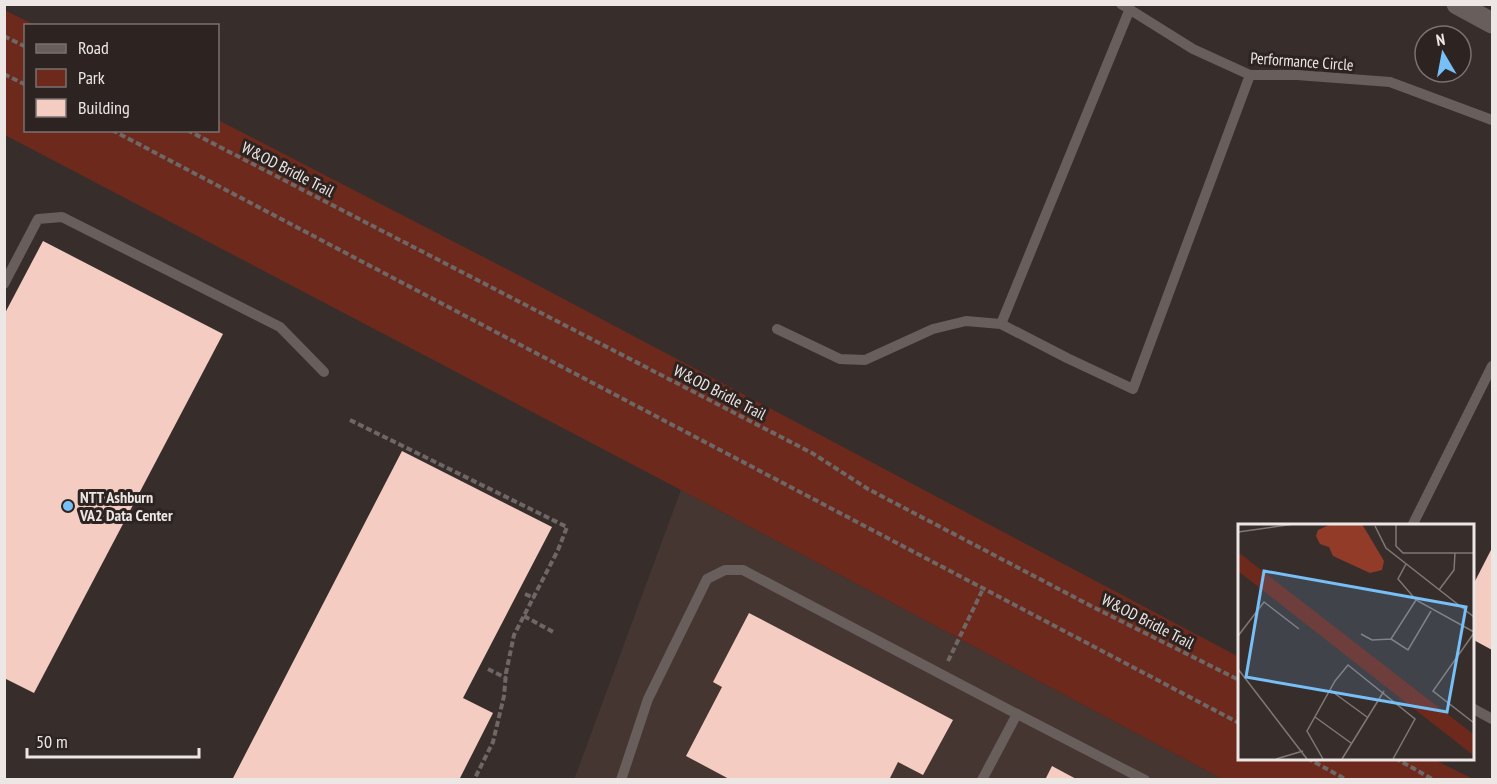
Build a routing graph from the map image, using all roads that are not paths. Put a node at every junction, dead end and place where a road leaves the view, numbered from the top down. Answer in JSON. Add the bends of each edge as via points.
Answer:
{"nodes":[{"id":1,"x":1457,"y":4,"type":"edge"},
{"id":2,"x":1125,"y":8,"type":"edge"},
{"id":3,"x":1492,"y":23,"type":"edge"},
{"id":4,"x":1250,"y":75,"type":"junction"},
{"id":5,"x":1492,"y":120,"type":"edge"},
{"id":6,"x":4,"y":284,"type":"edge"},
{"id":7,"x":1001,"y":324,"type":"junction"},
{"id":8,"x":777,"y":329,"type":"dead end"},
{"id":9,"x":1492,"y":366,"type":"edge"},
{"id":10,"x":324,"y":372,"type":"dead end"},
{"id":11,"x":1413,"y":524,"type":"edge"},
{"id":12,"x":1473,"y":709,"type":"edge"},
{"id":13,"x":1017,"y":714,"type":"junction"},
{"id":14,"x":1492,"y":719,"type":"edge"},
{"id":15,"x":625,"y":778,"type":"edge"},
{"id":16,"x":982,"y":780,"type":"edge"},
{"id":17,"x":1145,"y":780,"type":"edge"}],
"edges":[{"from":1,"to":3,"type":"street"},
{"from":2,"to":4,"type":"lane","name":"Performance Circle","via":[[1193,49]]},
{"from":2,"to":7,"type":"lane"},
{"from":4,"to":5,"type":"lane","name":"Performance Circle","via":[[1390,82]]},
{"from":4,"to":7,"type":"lane","via":[[1133,389]]},
{"from":6,"to":10,"type":"lane","via":[[38,219],[62,217],[280,327]]},
{"from":7,"to":8,"type":"lane","via":[[966,321],[933,329],[865,360],[840,359]]},
{"from":9,"to":11,"type":"lane"},
{"from":12,"to":14,"type":"lane"},
{"from":13,"to":15,"type":"lane","via":[[742,570],[725,570],[707,579],[648,699]]},
{"from":13,"to":16,"type":"lane"},
{"from":13,"to":17,"type":"lane"}]}
